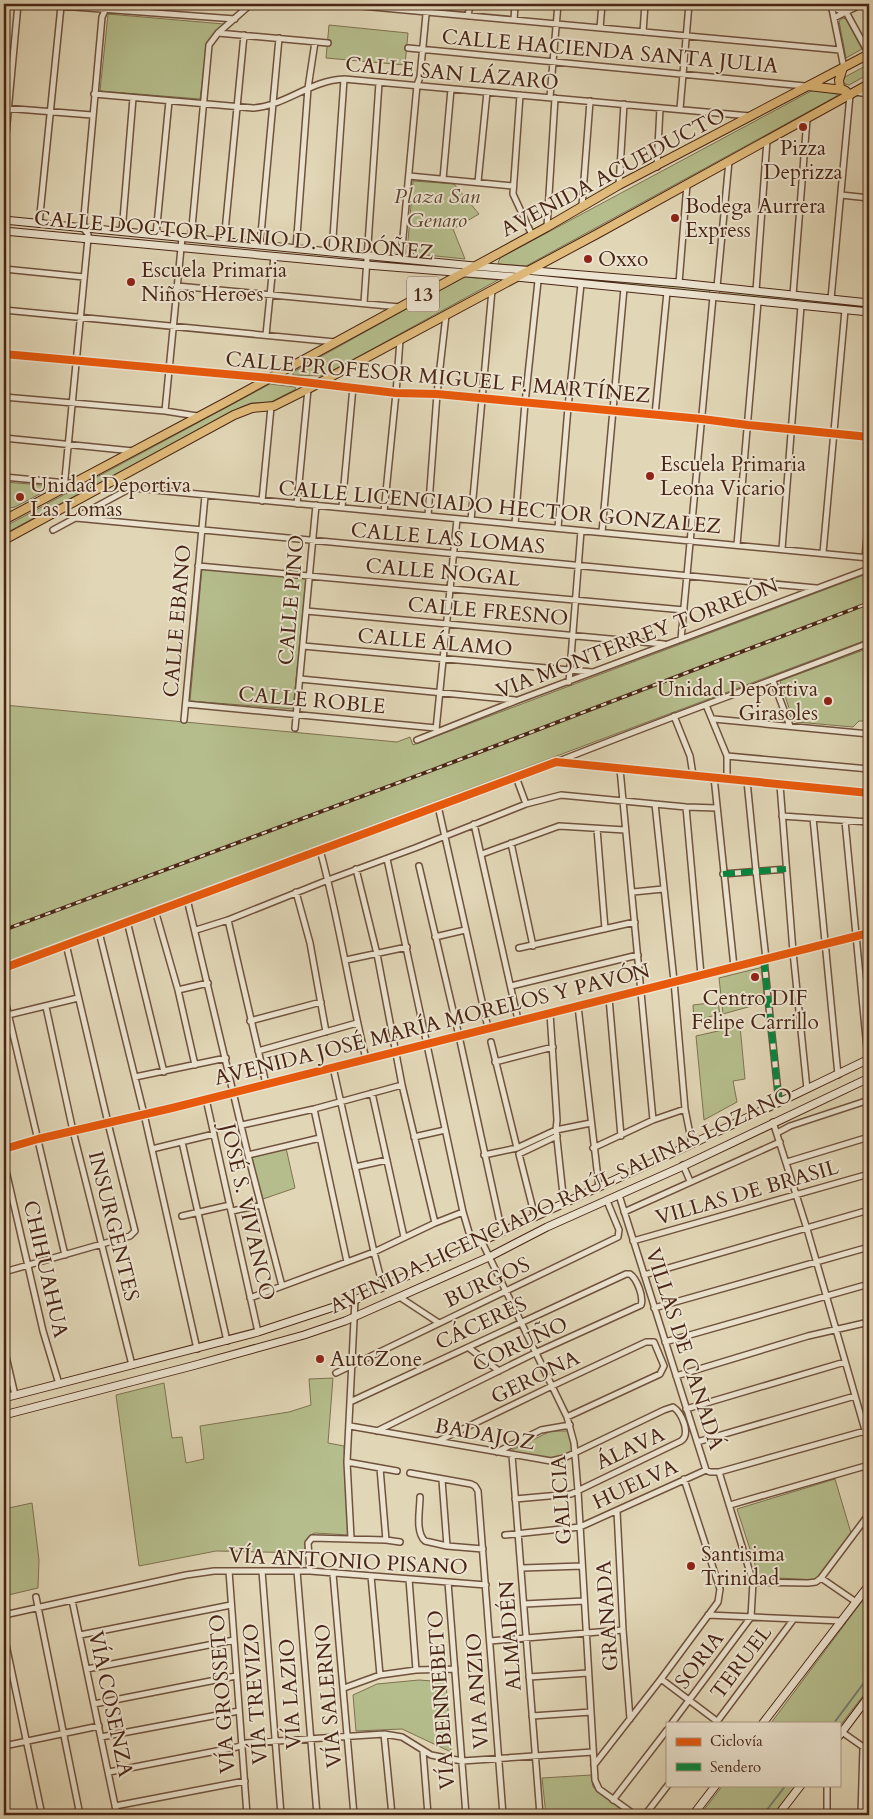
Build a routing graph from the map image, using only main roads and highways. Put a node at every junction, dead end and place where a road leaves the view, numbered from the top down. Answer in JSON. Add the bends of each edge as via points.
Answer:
{"nodes":[{"id":1,"x":869,"y":54,"type":"edge"},
{"id":2,"x":844,"y":68,"type":"junction"},
{"id":3,"x":869,"y":84,"type":"edge"},
{"id":4,"x":808,"y":86,"type":"junction"},
{"id":5,"x":849,"y":93,"type":"junction"},
{"id":6,"x":4,"y":520,"type":"edge"},
{"id":7,"x":4,"y":540,"type":"edge"}],
"edges":[{"from":1,"to":2,"type":"main road","name":"AVENIDA ACUEDUCTO","number":"13"},
{"from":2,"to":4,"type":"main road","name":"AVENIDA ACUEDUCTO","number":"13"},
{"from":2,"to":5,"type":"main road","via":[[838,84]]},
{"from":3,"to":5,"type":"main road","name":"AVENIDA ACUEDUCTO","number":"13"},
{"from":4,"to":5,"type":"main road"},
{"from":4,"to":6,"type":"main road","name":"AVENIDA ACUEDUCTO","number":"13","via":[[619,185],[461,274]]},
{"from":5,"to":7,"type":"main road","name":"AVENIDA ACUEDUCTO","number":"13","via":[[807,119],[319,384],[271,407],[252,408],[234,415]]}]}
